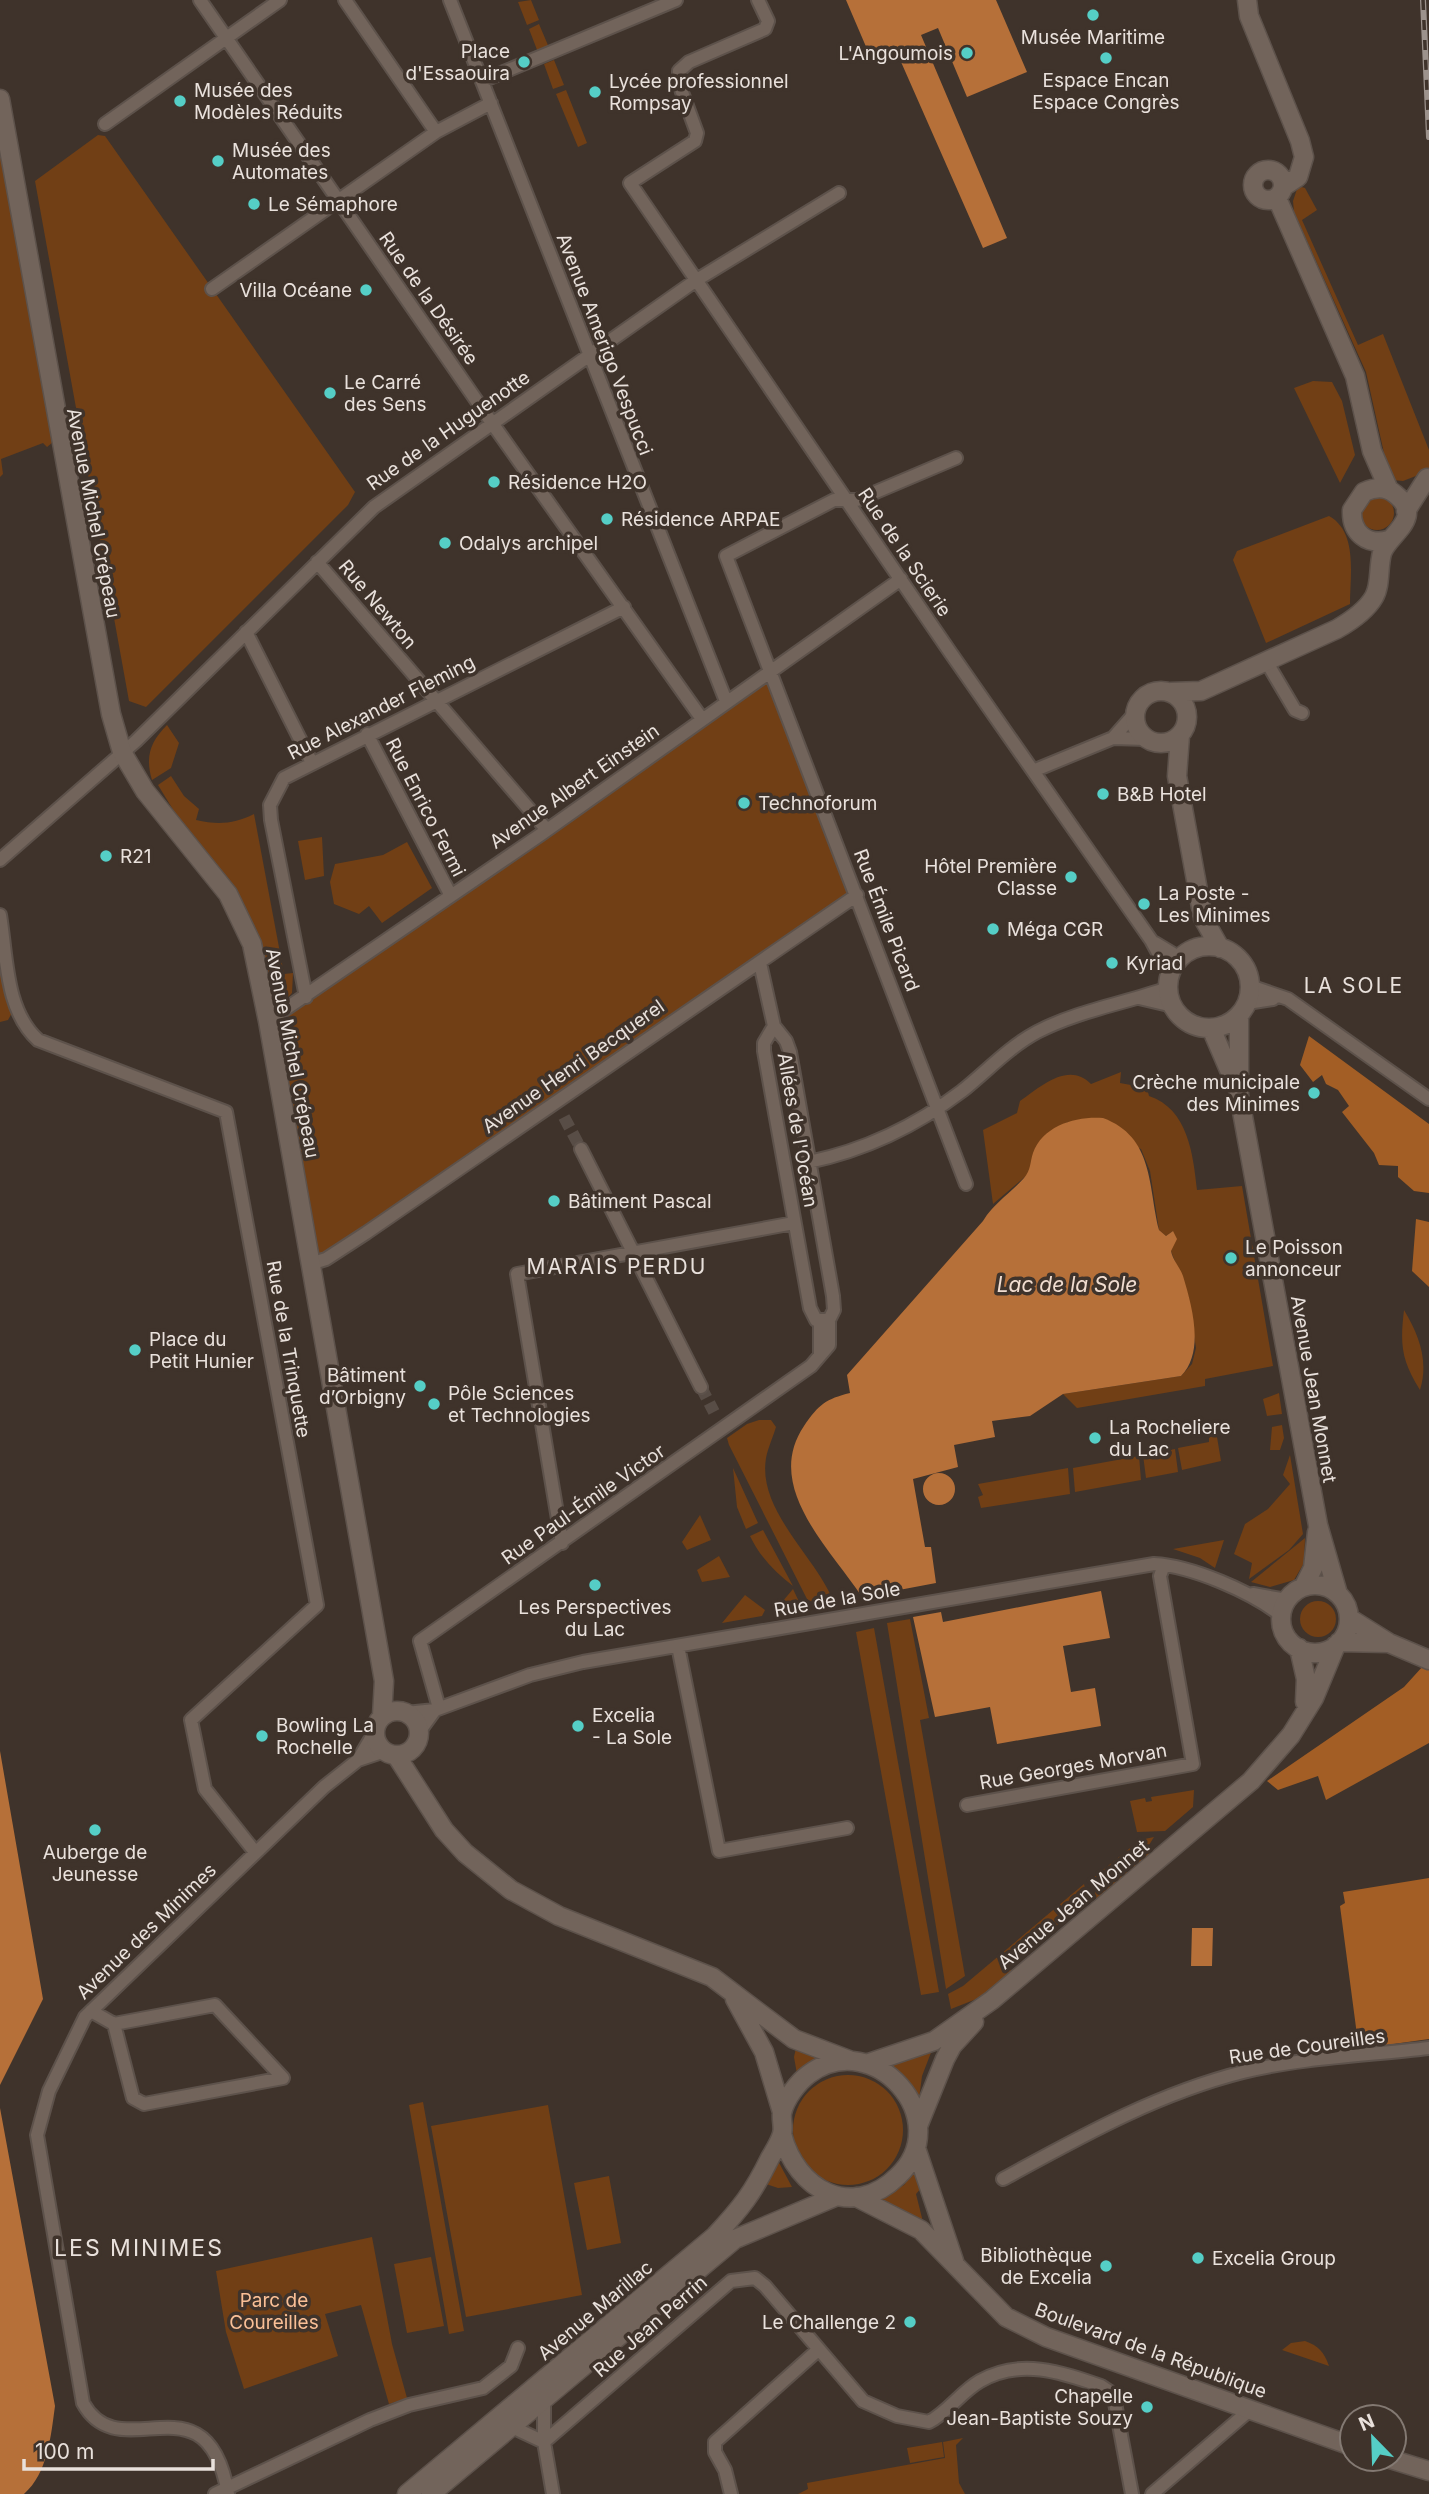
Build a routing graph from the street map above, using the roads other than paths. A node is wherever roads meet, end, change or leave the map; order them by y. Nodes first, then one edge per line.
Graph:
1 (200, 0) edge
2 (280, 0) edge
3 (345, 0) edge
4 (450, 0) edge
5 (676, 0) edge
6 (758, 0) edge
7 (1248, 0) edge
8 (226, 38) junction
9 (482, 81) junction
10 (0, 99) edge
11 (491, 103) junction
12 (105, 124) dead end
13 (436, 132) junction
14 (839, 193) dead end
15 (340, 201) junction
16 (695, 281) junction
17 (212, 289) dead end
18 (589, 355) junction
19 (492, 423) junction
20 (1372, 452) junction
21 (956, 458) dead end
22 (1428, 477) edge
23 (1391, 491) junction
24 (1364, 492) junction
25 (847, 500) junction
26 (1406, 511) junction
27 (1364, 538) junction
28 (1390, 540) junction
29 (317, 562) junction
30 (901, 579) junction
31 (624, 607) junction
32 (1362, 611) junction
33 (246, 632) junction
34 (1266, 661) junction
35 (771, 670) junction
36 (1221, 683) junction
37 (1171, 692) junction
38 (434, 701) junction
39 (726, 701) junction
40 (1136, 712) junction
41 (1302, 713) dead end
42 (702, 719) junction
43 (1184, 728) junction
44 (367, 734) junction
45 (1113, 738) junction
46 (1153, 741) junction
47 (122, 752) junction
48 (313, 763) junction
49 (1033, 771) junction
50 (1177, 776) junction
51 (547, 830) junction
52 (0, 860) edge
53 (857, 895) junction
54 (451, 897) junction
55 (0, 915) edge
56 (1203, 918) junction
57 (1152, 940) junction
58 (1196, 948) junction
59 (1220, 948) junction
60 (1180, 958) junction
61 (760, 963) junction
62 (1169, 981) junction
63 (306, 997) junction
64 (1138, 998) junction
65 (1245, 1002) junction
66 (1173, 1006) junction
67 (268, 1021) junction
68 (774, 1026) junction
69 (1211, 1028) junction
70 (1239, 1095) junction
71 (1429, 1099) edge
72 (938, 1108) junction
73 (581, 1149) tunnel mouth
74 (809, 1162) junction
75 (966, 1184) dead end
76 (794, 1223) junction
77 (634, 1254) junction
78 (310, 1264) junction
79 (825, 1320) junction
80 (701, 1387) tunnel mouth
81 (1318, 1525) junction
82 (562, 1543) junction
83 (1164, 1565) junction
84 (1304, 1586) junction
85 (1338, 1594) junction
86 (1284, 1608) junction
87 (1349, 1618) junction
88 (1389, 1643) junction
89 (1338, 1644) junction
90 (678, 1646) junction
91 (1299, 1648) junction
92 (1429, 1660) edge
93 (384, 1681) junction
94 (437, 1709) junction
95 (404, 1712) junction
96 (1298, 1722) junction
97 (378, 1725) junction
98 (403, 1747) junction
99 (358, 1760) junction
100 (967, 1805) dead end
101 (848, 1828) dead end
102 (255, 1852) junction
103 (732, 1993) junction
104 (992, 2000) junction
105 (91, 2011) junction
106 (114, 2024) junction
107 (1429, 2048) edge
108 (849, 2060) junction
109 (869, 2063) junction
110 (782, 2112) junction
111 (918, 2126) junction
112 (782, 2134) junction
113 (916, 2148) junction
114 (1003, 2179) dead end
115 (846, 2196) junction
116 (955, 2264) junction
117 (519, 2348) dead end
118 (818, 2350) junction
119 (544, 2397) junction
120 (1251, 2409) junction
121 (510, 2426) junction
122 (1338, 2441) edge
123 (544, 2442) junction
124 (1408, 2465) edge
125 (1429, 2471) edge
126 (223, 2492) edge
127 (407, 2494) edge
128 (430, 2494) edge
129 (553, 2494) edge
130 (731, 2494) edge
131 (1132, 2494) edge
132 (1152, 2494) edge

1 - 8 street, Rue de la Désirée
2 - 8 street
3 - 13 street
4 - 9 street, Avenue Amerigo Vespucci
5 - 9 street
6 - 16 street, Rue de la Scierie
7 - 20 street
8 - 12 street
8 - 15 street, Rue de la Désirée
9 - 11 street, Avenue Amerigo Vespucci
10 - 47 street, Avenue Michel Crépeau
11 - 13 street
11 - 18 street, Avenue Amerigo Vespucci
13 - 15 street
14 - 16 street, Rue de la Huguenotte
15 - 17 street
15 - 19 street, Rue de la Désirée
16 - 18 street, Rue de la Huguenotte
16 - 25 street, Rue de la Scierie
18 - 19 street, Rue de la Huguenotte
18 - 39 street, Avenue Amerigo Vespucci
19 - 29 street, Rue de la Huguenotte
19 - 31 street, Rue de la Désirée
20 - 23 street
20 - 24 street
21 - 25 street
22 - 23 street
22 - 26 street
23 - 24 street
23 - 26 street
24 - 27 street
25 - 30 street, Rue de la Scierie
25 - 35 street, Rue Émile Picard
26 - 28 street
27 - 28 street
27 - 32 street
28 - 32 street
29 - 33 street, Rue de la Huguenotte
29 - 38 street, Rue Newton
30 - 35 street, Avenue Albert Einstein
30 - 49 street, Rue de la Scierie
31 - 38 street, Rue Alexander Fleming
31 - 42 street, Rue de la Désirée
32 - 34 street
33 - 47 street, Rue de la Huguenotte
33 - 48 street
34 - 36 street
34 - 41 street
35 - 39 street, Avenue Albert Einstein
35 - 53 street, Rue Émile Picard
36 - 37 street
36 - 43 street
37 - 40 street
37 - 43 street
38 - 44 street, Rue Alexander Fleming
38 - 51 street, Rue Newton
39 - 42 street, Avenue Albert Einstein
40 - 45 street
40 - 46 street
42 - 51 street, Avenue Albert Einstein
43 - 46 street
43 - 50 street, Avenue Jean Monnet
44 - 48 street, Rue Alexander Fleming
44 - 54 street, Rue Enrico Fermi
45 - 46 street
45 - 49 street
46 - 50 street, Avenue Jean Monnet
47 - 52 street
47 - 67 street, Avenue Michel Crépeau
48 - 63 street, Rue Alexander Fleming
49 - 57 street, Rue de la Scierie
50 - 56 street, Avenue Jean Monnet
51 - 54 street, Avenue Albert Einstein
53 - 61 street, Avenue Henri Becquerel
53 - 72 street, Rue Émile Picard
54 - 63 street, Avenue Albert Einstein
55 - 102 street, Rue de la Trinquette
56 - 58 street, Avenue Jean Monnet
56 - 59 street, Avenue Jean Monnet
57 - 60 street, Rue de la Scierie
57 - 62 street, Rue de la Scierie
58 - 59 street
58 - 60 street
59 - 65 street, Avenue Jean Monnet
60 - 62 street
61 - 68 street
61 - 78 street, Avenue Henri Becquerel
62 - 64 street
62 - 66 street
63 - 67 street, Avenue Albert Einstein
64 - 66 street
64 - 72 street
65 - 69 street
65 - 70 street, Avenue Jean Monnet
65 - 71 street
66 - 69 street
67 - 78 street, Avenue Michel Crépeau
68 - 74 street, Allées de l'Océan
68 - 76 street, Allées de l'Océan
69 - 70 street, Avenue Jean Monnet
70 - 81 street, Avenue Jean Monnet
72 - 74 street
72 - 75 street, Rue Émile Picard
73 - 77 street
74 - 79 street, Allées de l'Océan
76 - 77 street
76 - 79 street, Allées de l'Océan
77 - 80 street
77 - 82 street
78 - 93 street, Avenue Michel Crépeau
79 - 82 street, Rue Paul-Émile Victor
81 - 84 street, Avenue Jean Monnet
81 - 85 street, Avenue Jean Monnet
82 - 94 street, Rue Paul-Émile Victor
83 - 86 street, Rue de la Sole
83 - 90 street, Rue de la Sole
83 - 100 street, Rue Georges Morvan
84 - 85 street
84 - 86 street
85 - 87 street
86 - 91 street
87 - 88 street
87 - 89 street
88 - 89 street
88 - 92 street
89 - 91 street
89 - 96 street, Avenue Jean Monnet
90 - 94 street, Rue de la Sole
90 - 101 street
91 - 96 street, Avenue Jean Monnet
93 - 95 street, Avenue Michel Crépeau
93 - 97 street, Avenue Michel Crépeau
94 - 95 street, Rue de la Sole
94 - 98 street
95 - 97 street
95 - 98 street, Avenue Michel Crépeau
96 - 104 street, Avenue Jean Monnet
97 - 98 street, Avenue Michel Crépeau
97 - 99 street, Avenue des Minimes
98 - 99 street, Avenue des Minimes
98 - 103 street, Avenue Michel Crépeau
99 - 102 street, Avenue des Minimes
102 - 105 street, Avenue des Minimes
103 - 108 street, Avenue Michel Crépeau
103 - 110 street, Avenue Michel Crépeau
104 - 109 street, Avenue Jean Monnet
104 - 111 street, Avenue Jean Monnet
105 - 106 street
105 - 126 street, Avenue des Minimes
106 - 106 street
107 - 114 street, Rue de Coureilles
108 - 109 street
108 - 110 street
109 - 111 street
110 - 112 street
111 - 113 street
112 - 115 street
112 - 127 street, Avenue Marillac
113 - 115 street
113 - 116 street
115 - 116 street, Boulevard de la République
115 - 119 street, Avenue Marillac
116 - 120 street, Boulevard de la République
117 - 126 street
118 - 123 street, Rue Jean Perrin
118 - 130 street
118 - 131 street, Rue Jean Perrin
119 - 121 street, Avenue Marillac
119 - 123 street
120 - 122 street, Boulevard de la République
120 - 132 street
121 - 123 street
121 - 128 street, Avenue Marillac
123 - 129 street
124 - 125 street

